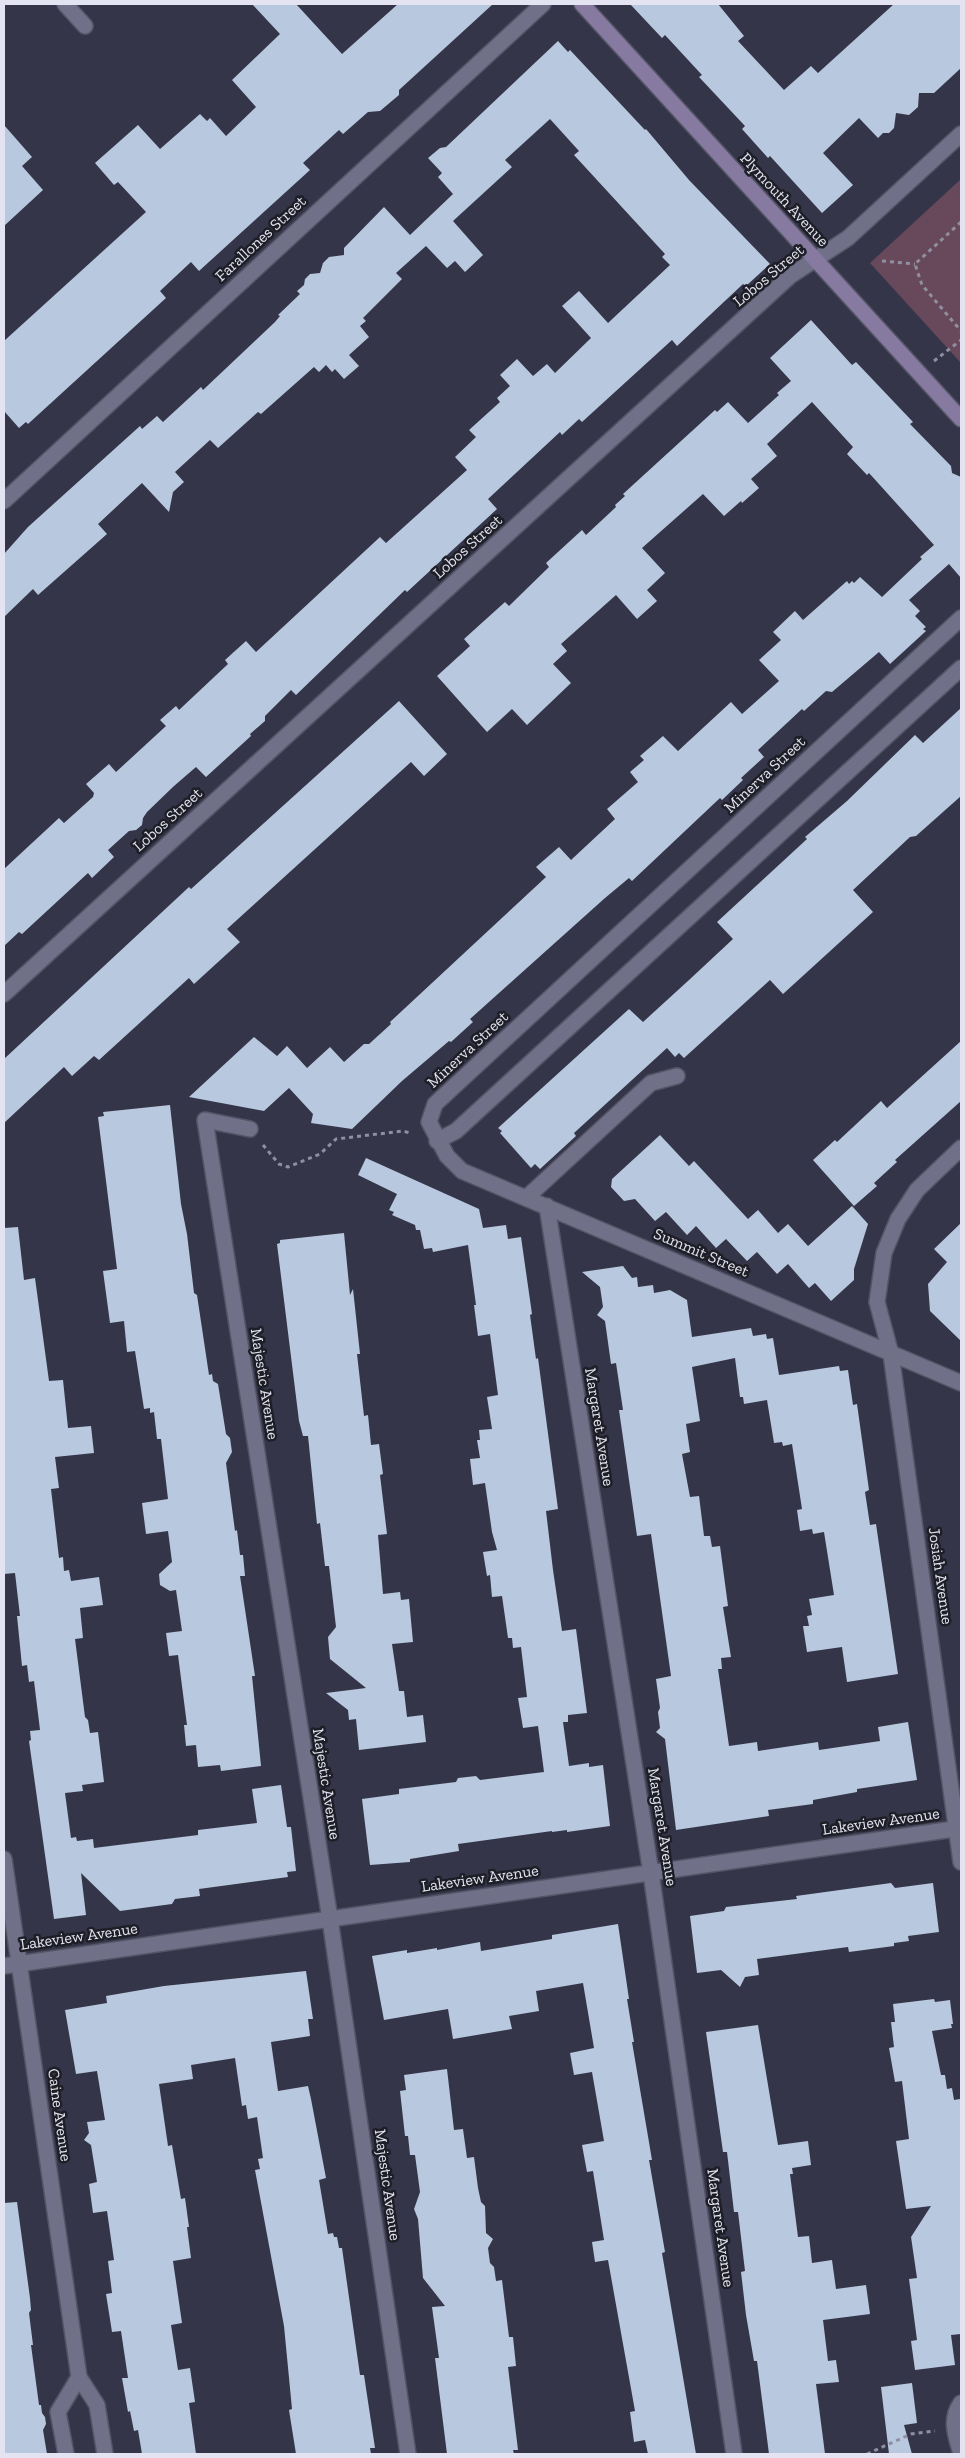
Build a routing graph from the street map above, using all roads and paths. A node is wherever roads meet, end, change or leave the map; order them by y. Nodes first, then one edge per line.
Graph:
1 (65, 4) edge
2 (543, 4) edge
3 (582, 4) edge
4 (85, 26) dead end
5 (961, 134) edge
6 (961, 222) edge
7 (815, 259) junction
8 (882, 261) dead end
9 (915, 264) junction
10 (961, 331) edge
11 (961, 340) edge
12 (919, 373) junction
13 (961, 419) edge
14 (4, 501) edge
15 (961, 618) edge
16 (961, 668) edge
17 (4, 994) edge
18 (677, 1076) dead end
19 (250, 1129) joint
20 (437, 1141) junction
21 (961, 1148) edge
22 (526, 1198) junction
23 (547, 1206) junction
24 (891, 1354) junction
25 (961, 1383) edge
26 (959, 1828) edge
27 (4, 1859) edge
28 (961, 1862) edge
29 (651, 1873) junction
30 (330, 1919) junction
31 (20, 1963) junction
32 (4, 1966) edge
33 (79, 2377) junction
34 (961, 2403) edge
35 (954, 2428) junction
36 (66, 2454) edge
37 (105, 2454) edge
38 (408, 2454) edge
39 (734, 2454) edge
40 (867, 2454) edge
41 (961, 2454) edge

1 - 4 street
2 - 14 street, Farallones Street
3 - 7 street, Plymouth Avenue
5 - 7 street, Lobos Street
6 - 9 path
7 - 12 street, Plymouth Avenue
7 - 17 street, Lobos Street
8 - 9 path
9 - 10 path
11 - 12 path
12 - 13 street, Plymouth Avenue
15 - 20 street, Minerva Street
16 - 20 street
18 - 22 street
19 - 20 path
19 - 30 street, Majestic Avenue
20 - 22 street, Summit Street
21 - 24 street, Josiah Avenue
22 - 23 street, Summit Street
23 - 24 street, Summit Street
23 - 29 street, Margaret Avenue
24 - 25 street, Summit Street
24 - 26 street, Josiah Avenue
26 - 28 street, Josiah Avenue
26 - 29 street, Lakeview Avenue
27 - 31 street, Caine Avenue
29 - 30 street, Lakeview Avenue
29 - 39 street, Margaret Avenue
30 - 31 street, Lakeview Avenue
30 - 38 street, Majestic Avenue
31 - 32 street, Lakeview Avenue
31 - 33 street, Caine Avenue
33 - 36 street
33 - 37 street, Caine Avenue
34 - 35 street
35 - 40 path
35 - 41 street

